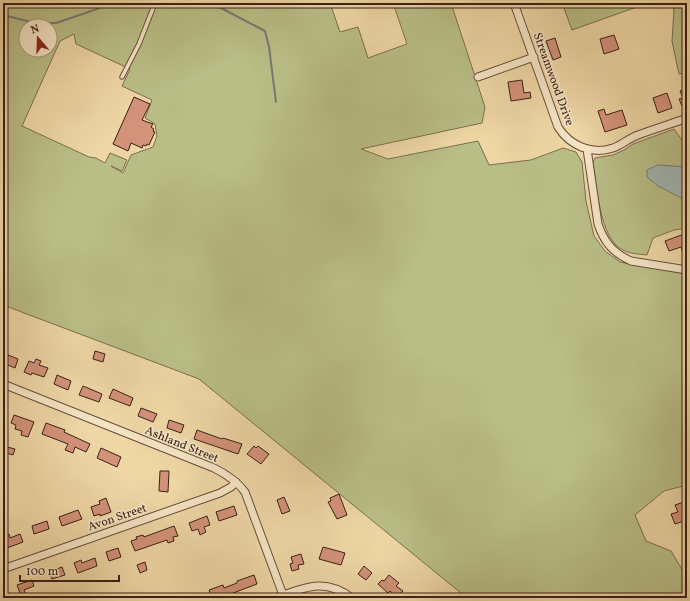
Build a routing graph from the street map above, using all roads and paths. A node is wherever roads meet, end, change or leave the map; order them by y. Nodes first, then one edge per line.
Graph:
1 (155, 3) edge
2 (514, 3) edge
3 (534, 57) junction
4 (122, 77) dead end
5 (478, 77) dead end
6 (687, 118) edge
7 (587, 149) junction
8 (687, 270) edge
9 (3, 384) edge
10 (236, 482) junction
11 (3, 569) edge
12 (283, 595) junction
13 (275, 598) edge
14 (352, 598) edge

1 - 4 lane
2 - 3 street, Streamwood Drive
3 - 5 street
3 - 7 street, Streamwood Drive
6 - 7 street
7 - 8 street
9 - 10 street, Ashland Street
10 - 11 street, Avon Street
10 - 12 street, Ashland Street
12 - 13 street
12 - 14 street

